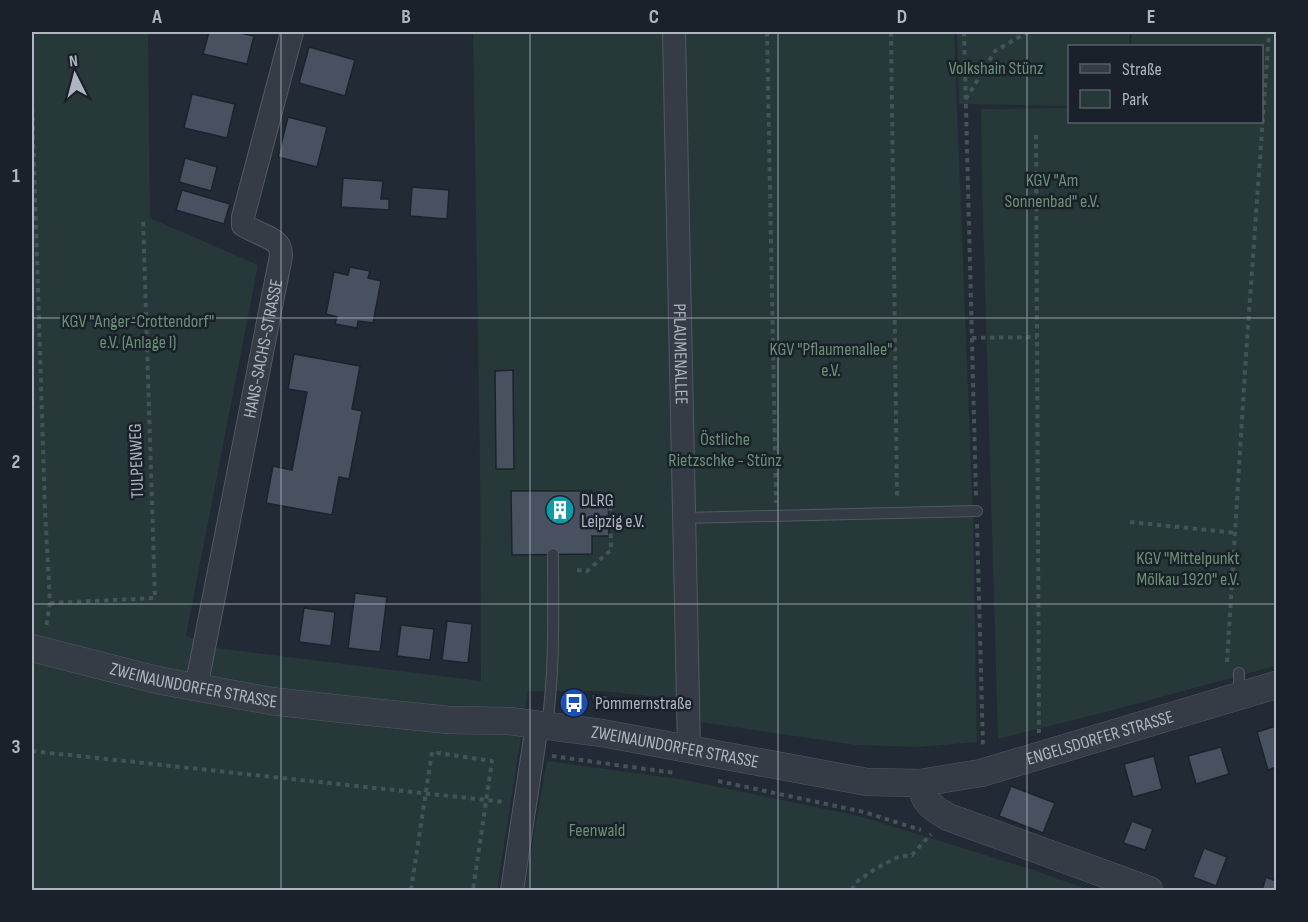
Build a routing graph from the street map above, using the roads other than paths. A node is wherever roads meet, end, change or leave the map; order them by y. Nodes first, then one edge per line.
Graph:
1 (292, 32) edge
2 (674, 32) edge
3 (976, 511) dead end
4 (684, 518) junction
5 (553, 554) dead end
6 (32, 648) edge
7 (1276, 685) edge
8 (196, 688) junction
9 (542, 726) junction
10 (684, 762) junction
11 (920, 783) junction
12 (512, 891) edge
13 (1149, 891) edge

1 - 8 street, HANS-SACHS-STRASSE
2 - 4 street, PFLAUMENALLEE
3 - 4 lane
4 - 10 street, PFLAUMENALLEE
5 - 9 lane
6 - 8 street, ZWEINAUNDORFER STRASSE
7 - 11 street, ENGELSDORFER STRASSE
8 - 9 street, ZWEINAUNDORFER STRASSE
9 - 10 street, ZWEINAUNDORFER STRASSE
9 - 12 street
10 - 11 street, ZWEINAUNDORFER STRASSE
11 - 13 street

